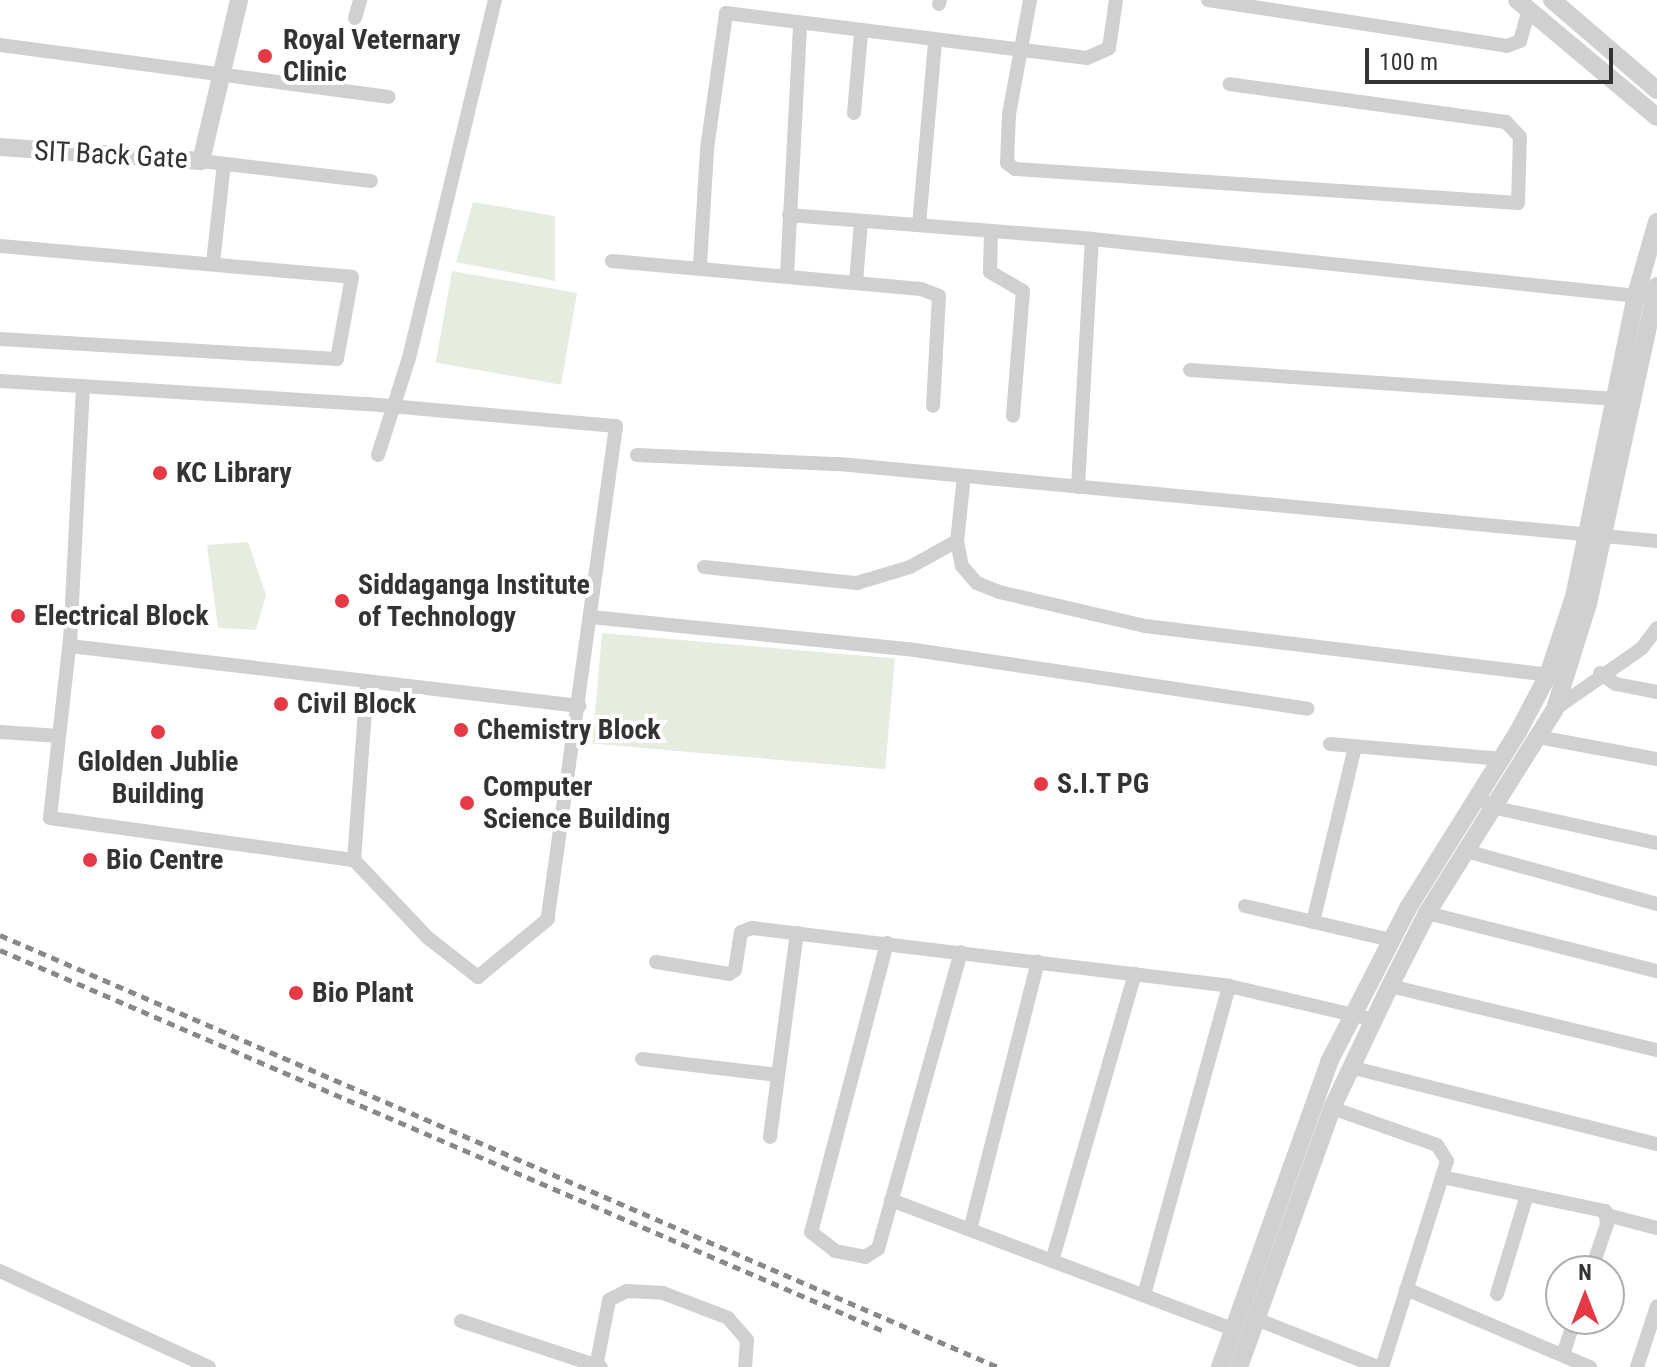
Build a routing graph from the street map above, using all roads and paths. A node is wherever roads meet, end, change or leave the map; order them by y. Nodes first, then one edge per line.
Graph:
1 (239, 0) edge
2 (360, 0) edge
3 (495, 0) edge
4 (1030, 0) edge
5 (1116, 0) edge
6 (1208, 0) edge
7 (1552, 0) edge
8 (1523, 5) edge
9 (355, 18) dead end
10 (800, 25) junction
11 (861, 33) junction
12 (935, 43) junction
13 (0, 45) edge
14 (1021, 51) junction
15 (220, 75) junction
16 (1230, 84) dead end
17 (1657, 90) edge
18 (389, 97) dead end
19 (854, 113) dead end
20 (1657, 117) edge
21 (0, 147) edge
22 (201, 161) junction
23 (224, 164) junction
24 (371, 181) dead end
25 (789, 215) junction
26 (861, 221) junction
27 (1657, 222) edge
28 (919, 225) junction
29 (991, 231) junction
30 (1092, 239) junction
31 (0, 246) edge
32 (612, 261) dead end
33 (213, 263) junction
34 (700, 265) junction
35 (787, 275) junction
36 (856, 282) junction
37 (1651, 294) edge
38 (0, 339) edge
39 (1190, 370) dead end
40 (0, 381) edge
41 (83, 386) junction
42 (1616, 399) junction
43 (394, 406) junction
44 (933, 406) dead end
45 (1013, 416) dead end
46 (378, 455) dead end
47 (637, 455) dead end
48 (964, 476) junction
49 (1078, 487) junction
50 (1596, 536) junction
51 (957, 541) junction
52 (1657, 541) edge
53 (704, 567) dead end
54 (591, 617) junction
55 (1657, 628) edge
56 (70, 639) junction
57 (1650, 649) edge
58 (1600, 673) junction
59 (1548, 675) junction
60 (367, 681) junction
61 (1657, 692) edge
62 (579, 706) junction
63 (1308, 709) dead end
64 (1555, 709) junction
65 (0, 732) edge
66 (59, 736) junction
67 (1538, 737) junction
68 (1330, 744) dead end
69 (1355, 747) junction
70 (1502, 759) junction
71 (1657, 759) edge
72 (1479, 798) junction
73 (1496, 808) junction
74 (1657, 843) edge
75 (1466, 851) junction
76 (354, 860) junction
77 (1657, 904) edge
78 (1245, 906) dead end
79 (1427, 913) junction
80 (1313, 922) junction
81 (797, 933) junction
82 (1391, 940) junction
83 (887, 943) junction
84 (961, 952) junction
85 (1038, 961) junction
86 (656, 962) dead end
87 (1657, 971) edge
88 (1135, 974) junction
89 (1229, 986) junction
90 (1390, 986) junction
91 (1354, 1012) junction
92 (1375, 1020) junction
93 (1657, 1050) edge
94 (642, 1059) dead end
95 (1354, 1068) junction
96 (778, 1075) junction
97 (1332, 1108) junction
98 (770, 1137) dead end
99 (1657, 1144) edge
100 (1442, 1177) junction
101 (1526, 1198) junction
102 (891, 1200) junction
103 (1607, 1215) junction
104 (1657, 1228) edge
105 (970, 1230) junction
106 (1596, 1255) edge
107 (1052, 1261) junction
108 (0, 1271) edge
109 (1406, 1289) junction
110 (1497, 1294) dead end
111 (1144, 1295) junction
112 (1657, 1306) edge
113 (1256, 1319) junction
114 (461, 1321) dead end
115 (1232, 1329) junction
116 (1570, 1335) edge
117 (1563, 1355) junction
118 (209, 1367) edge
119 (598, 1367) edge
120 (745, 1367) edge
121 (1220, 1367) edge
122 (1239, 1367) edge
123 (1380, 1367) edge
124 (1590, 1367) edge
125 (1637, 1367) edge

1 - 15 street, SIT Back Gate
2 - 9 street
3 - 43 street
4 - 14 street
5 - 14 street
6 - 8 street
7 - 17 street
8 - 20 street
10 - 11 street
10 - 25 street
10 - 34 street
11 - 12 street
11 - 19 street
12 - 14 street
12 - 28 street
13 - 15 street
14 - 16 street
15 - 18 street
15 - 22 street, SIT Back Gate
21 - 22 street, SIT Back Gate
22 - 23 street
23 - 24 street
23 - 33 street
25 - 26 street
25 - 35 street
26 - 28 street
26 - 36 street
27 - 37 street
28 - 29 street
29 - 30 street
29 - 45 street
30 - 37 street
30 - 49 street
31 - 33 street
32 - 34 street
33 - 38 street
34 - 35 street
35 - 36 street
36 - 44 street
37 - 42 street
37 - 50 street
39 - 42 street
40 - 41 street
41 - 43 street
41 - 56 street
42 - 50 street
43 - 46 street
43 - 54 street
47 - 48 street
48 - 49 street
48 - 51 street
49 - 50 street
50 - 52 street
50 - 59 street
50 - 64 street
51 - 53 street
51 - 59 street
54 - 62 street
54 - 63 street
55 - 57 street
56 - 60 street
56 - 66 street
57 - 58 street
58 - 61 street
58 - 64 street
59 - 70 street
60 - 62 street
60 - 76 street
62 - 76 street
64 - 67 street
65 - 66 street
66 - 76 street
67 - 71 street
67 - 73 street
68 - 69 street
69 - 70 street
69 - 80 street
70 - 72 street
72 - 73 street
72 - 82 street
73 - 74 street
73 - 75 street
75 - 77 street
75 - 79 street
78 - 80 street
79 - 87 street
79 - 90 street
80 - 82 street
81 - 83 street
81 - 86 street
81 - 96 street
82 - 91 street
83 - 84 street
83 - 102 street
84 - 85 street
84 - 102 street
85 - 88 street
85 - 105 street
88 - 89 street
88 - 107 street
89 - 91 street
89 - 111 street
90 - 92 street
90 - 93 street
91 - 92 street
91 - 115 street
92 - 95 street
94 - 96 street
95 - 97 street
95 - 99 street
96 - 98 street
97 - 100 street
97 - 113 street
100 - 101 street
100 - 109 street
101 - 103 street
101 - 110 street
102 - 105 street
103 - 104 street
103 - 106 street
105 - 107 street
107 - 111 street
108 - 118 street
109 - 117 street
109 - 123 street
111 - 115 street
112 - 125 street
113 - 122 street
113 - 123 street
114 - 119 street
115 - 121 street
116 - 117 street
117 - 124 street
119 - 120 street

